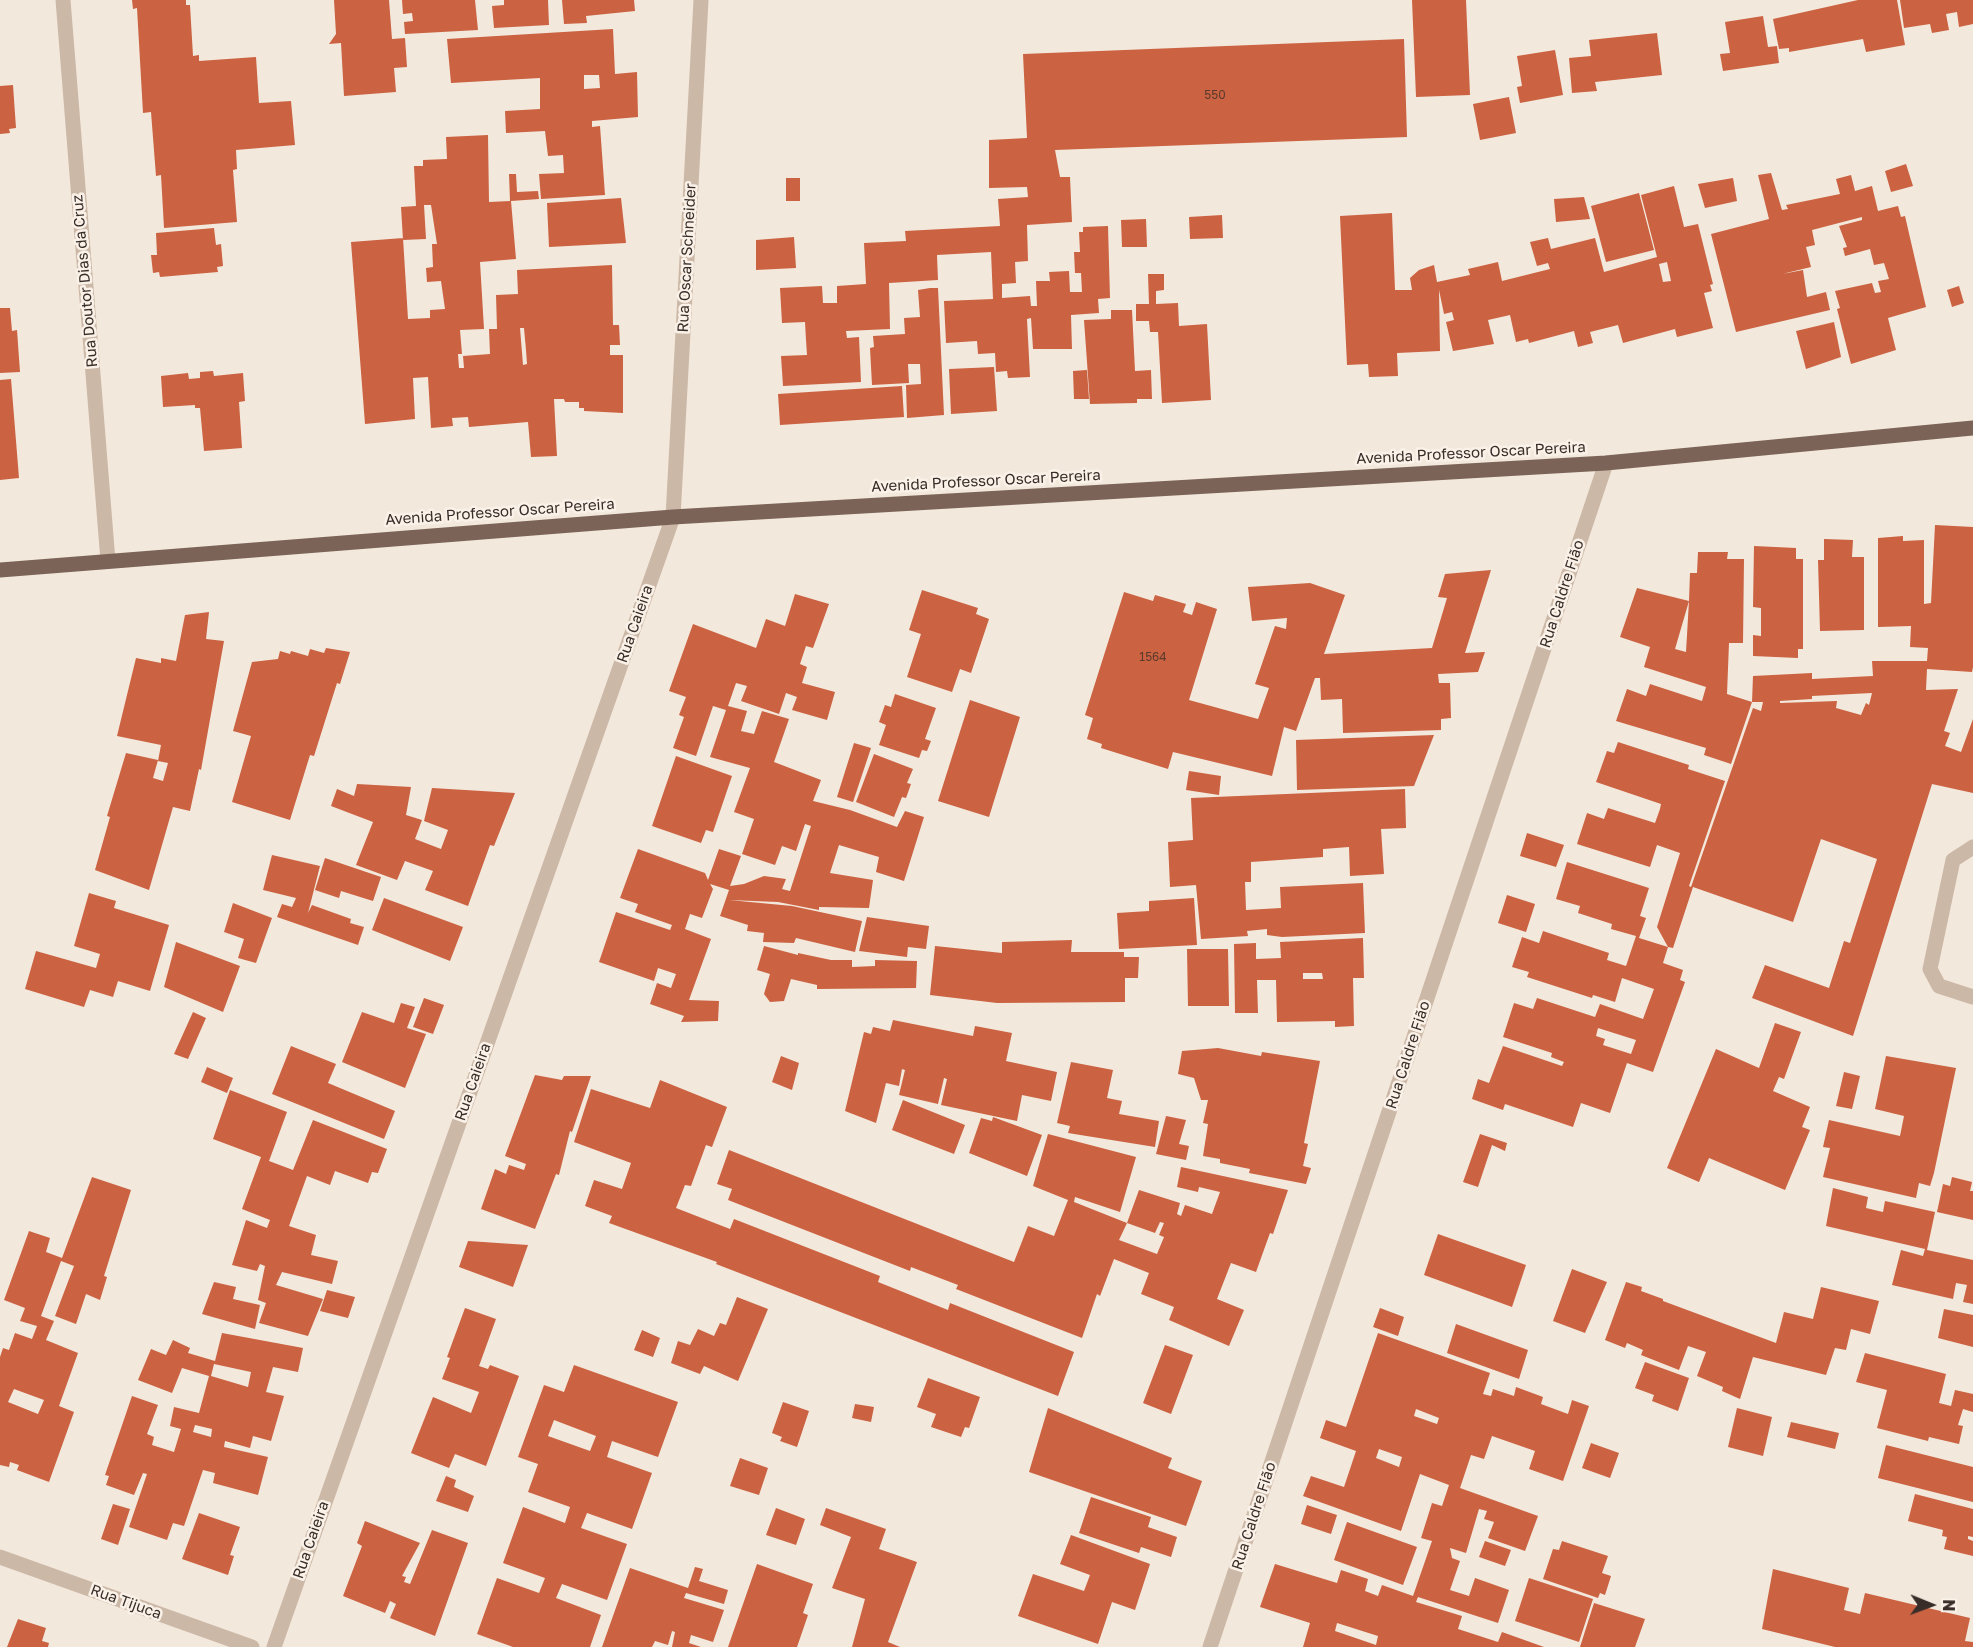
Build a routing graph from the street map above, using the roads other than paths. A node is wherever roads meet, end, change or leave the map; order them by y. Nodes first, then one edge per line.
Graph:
1 (63, 0) edge
2 (701, 0) edge
3 (1973, 428) edge
4 (1606, 463) junction
5 (673, 517) junction
6 (108, 561) junction
7 (0, 570) edge
8 (1973, 847) edge
9 (1973, 997) edge
10 (0, 1557) edge
11 (252, 1647) edge
12 (274, 1647) edge
13 (1210, 1647) edge

1 - 6 street, Rua Doutor Dias da Cruz
2 - 5 street, Rua Oscar Schneider
3 - 4 main road, Avenida Professor Oscar Pereira
4 - 5 main road, Avenida Professor Oscar Pereira
4 - 13 street, Rua Caldre Fião
5 - 6 main road, Avenida Professor Oscar Pereira
5 - 12 street, Rua Caieira
6 - 7 main road, Avenida Professor Oscar Pereira
8 - 9 street
10 - 11 street, Rua Tijuca

